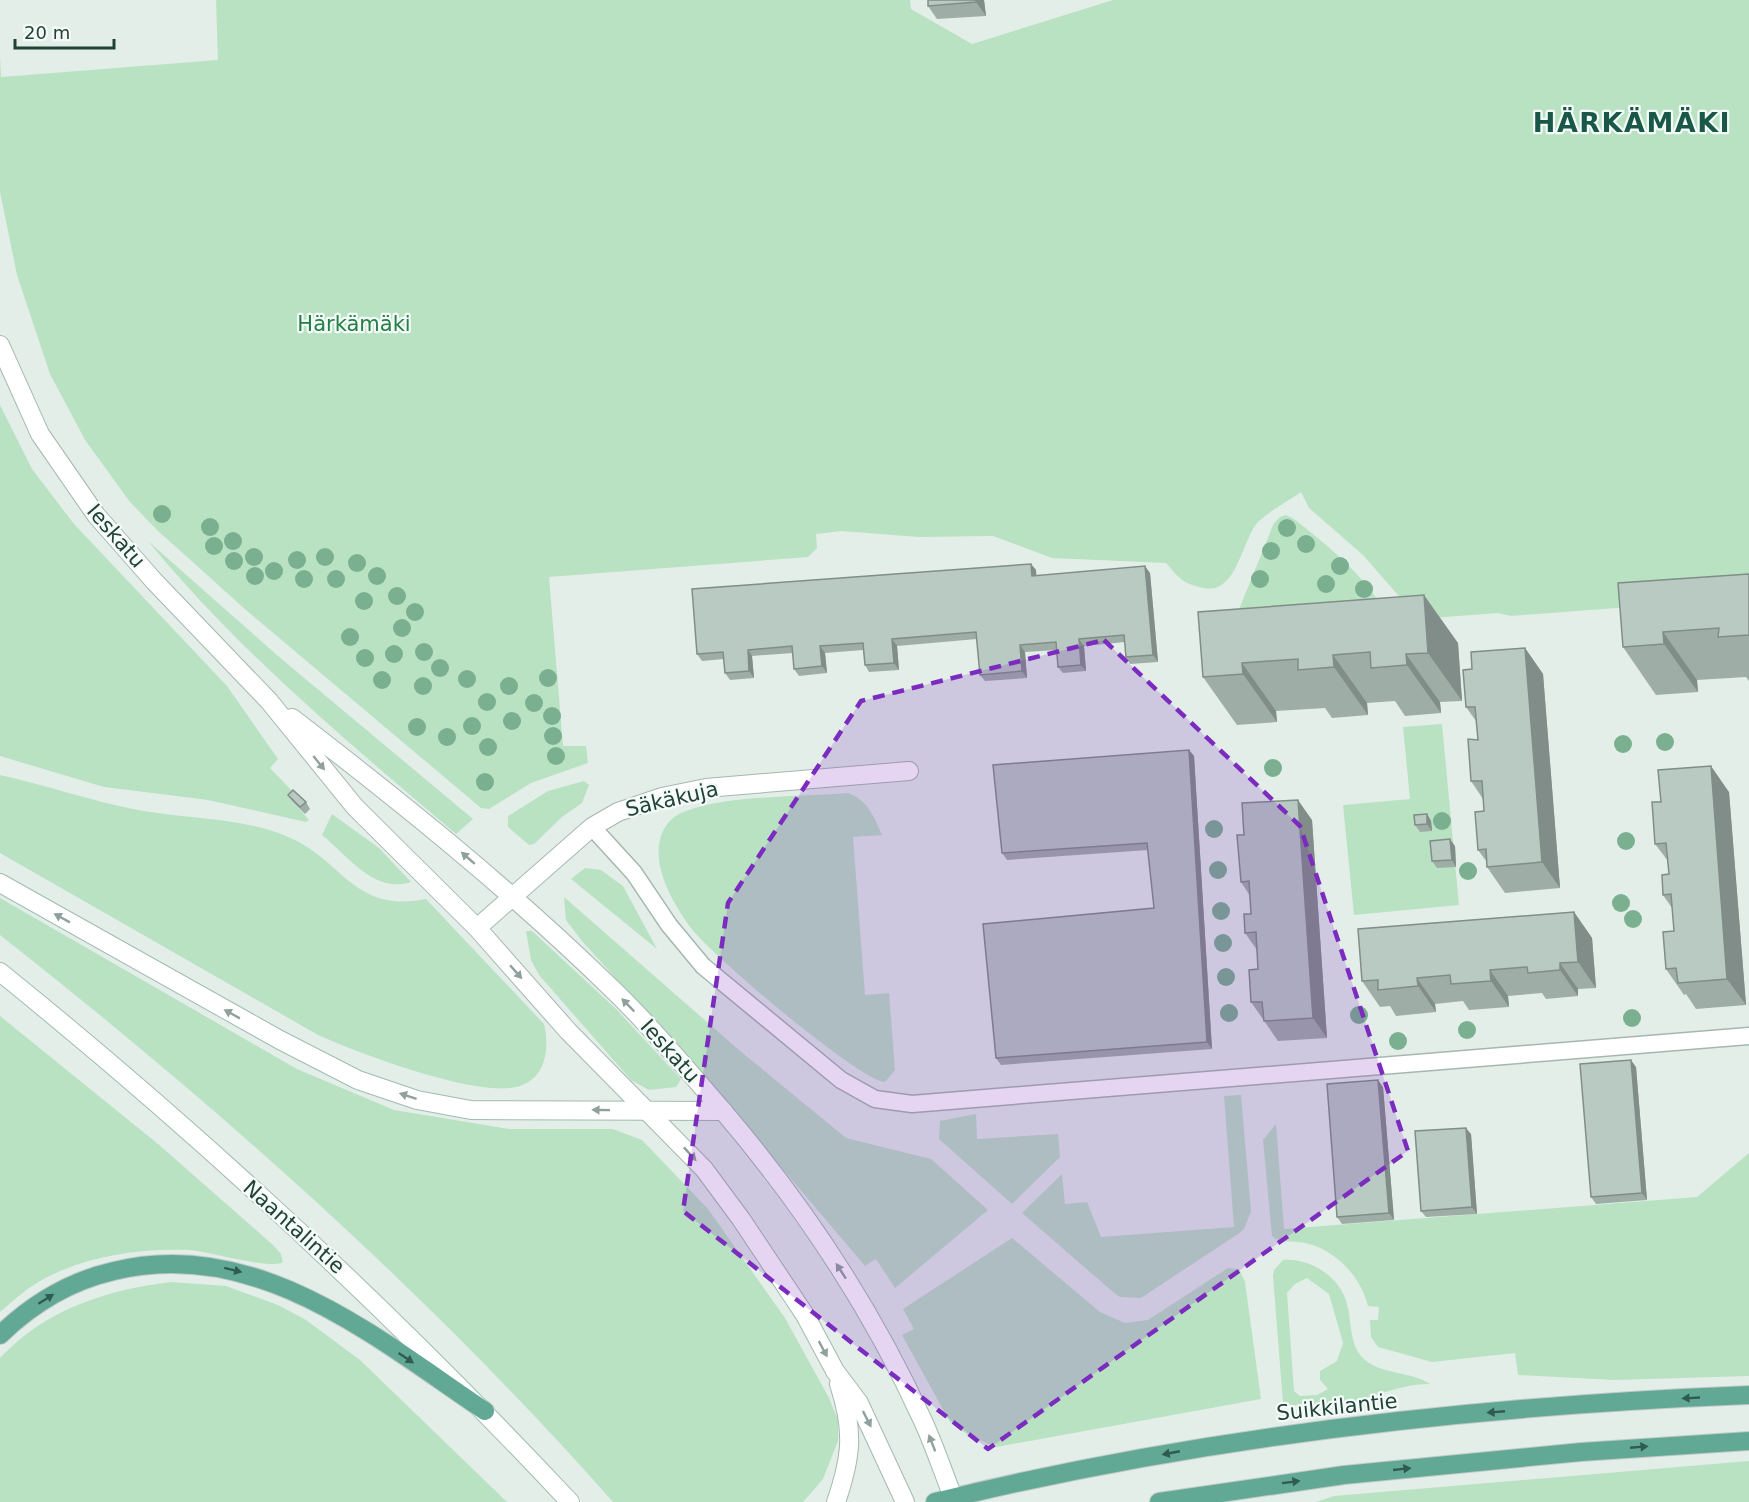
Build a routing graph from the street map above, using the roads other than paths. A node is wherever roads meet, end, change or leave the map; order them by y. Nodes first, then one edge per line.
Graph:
1 (0, 345) edge
2 (269, 701) junction
3 (909, 771) dead end
4 (592, 827) junction
5 (0, 883) edge
6 (513, 896) junction
7 (477, 928) junction
8 (0, 972) edge
9 (1749, 1036) edge
10 (650, 1111) junction
11 (723, 1111) junction
12 (0, 1335) edge
13 (835, 1371) junction
14 (1749, 1395) edge
15 (485, 1411) junction
16 (1749, 1441) edge
17 (954, 1500) edge
18 (570, 1502) edge
19 (836, 1502) edge
20 (905, 1502) edge
21 (935, 1502) edge
22 (1159, 1502) edge

1 - 2 street, Ieskatu
6 -> 2 street, Ieskatu
2 -> 7 street, Ieskatu
3 - 4 street, Säkäkuja
4 - 6 street, Säkäkuja
4 - 9 lane
10 -> 5 street
6 - 7 street, Säkäkuja
11 -> 6 street, Ieskatu
7 -> 10 street, Ieskatu
8 - 15 street, Naantalintie
10 - 11 street
10 -> 13 street, Ieskatu
17 -> 11 street, Ieskatu
12 -> 15 main road
13 - 19 street, Ieskatu
13 -> 20 street, Ieskatu
14 -> 17 main road, Suikkilantie
15 - 18 street, Naantalintie
22 -> 16 main road
17 - 21 main road, Suikkilantie

